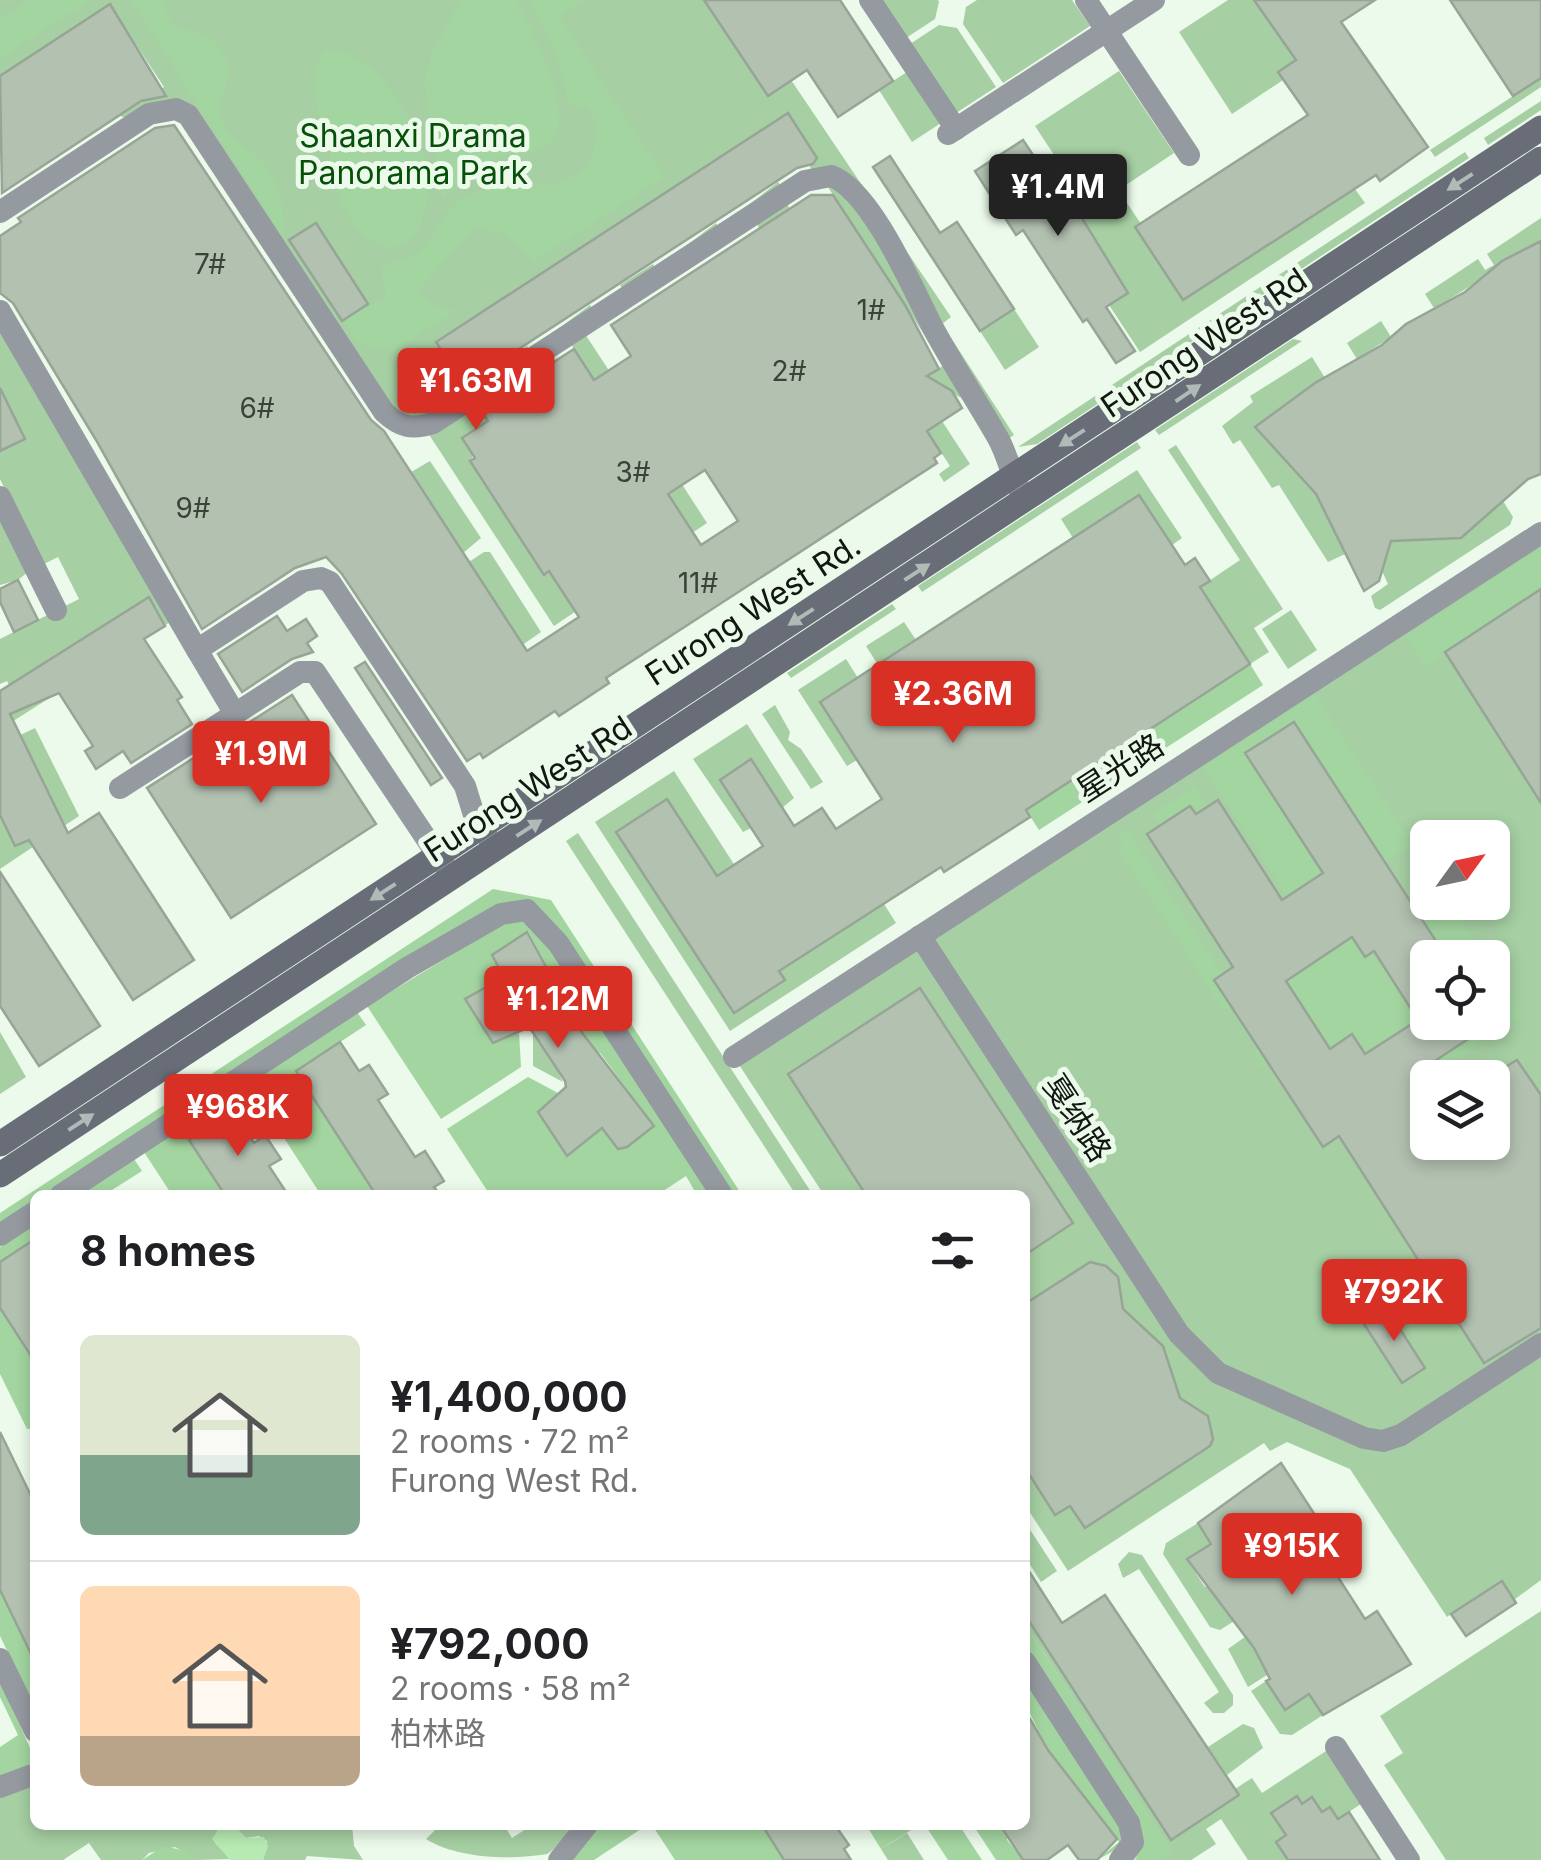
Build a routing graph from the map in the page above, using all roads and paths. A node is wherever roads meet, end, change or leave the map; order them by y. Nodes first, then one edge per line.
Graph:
1 (870, 0) edge
2 (1086, 0) edge
3 (1154, 0) edge
4 (1106, 31) junction
5 (1541, 128) edge
6 (1189, 155) dead end
7 (1541, 159) edge
8 (0, 212) edge
9 (0, 311) edge
10 (1018, 490) junction
11 (0, 497) edge
12 (1541, 533) edge
13 (56, 610) dead end
14 (198, 650) junction
15 (235, 714) junction
16 (120, 788) dead end
17 (489, 838) junction
18 (445, 867) junction
19 (920, 936) junction
20 (734, 1057) dead end
21 (0, 1144) edge
22 (0, 1175) edge
23 (69, 1190) edge
24 (719, 1190) edge
25 (30, 1215) edge
26 (0, 1235) edge
27 (1541, 1344) edge
28 (0, 1659) edge
29 (1030, 1670) edge
30 (30, 1722) edge
31 (1336, 1746) dead end
32 (30, 1776) edge
33 (0, 1788) edge
34 (583, 1830) edge
35 (559, 1860) edge
36 (1120, 1860) edge
37 (1409, 1860) edge

1 - 4 street
2 - 4 street
3 - 4 street
4 - 6 street
5 -> 10 main road
10 -> 7 main road, Furong West Rd
8 - 10 street
9 - 14 street
10 - 17 main road, Furong West Rd
11 - 13 street
12 - 19 street, 星光路
14 - 15 street
14 - 17 street
15 - 16 street
15 - 18 street
17 - 18 main road, Furong West Rd
18 -> 21 main road
22 -> 18 main road, Furong West Rd
19 - 20 street, 星光路
19 - 27 street, 戛纳路
23 - 24 street
25 - 26 street
28 - 30 street
29 - 36 street
31 - 37 street
32 - 33 street
34 - 35 street

